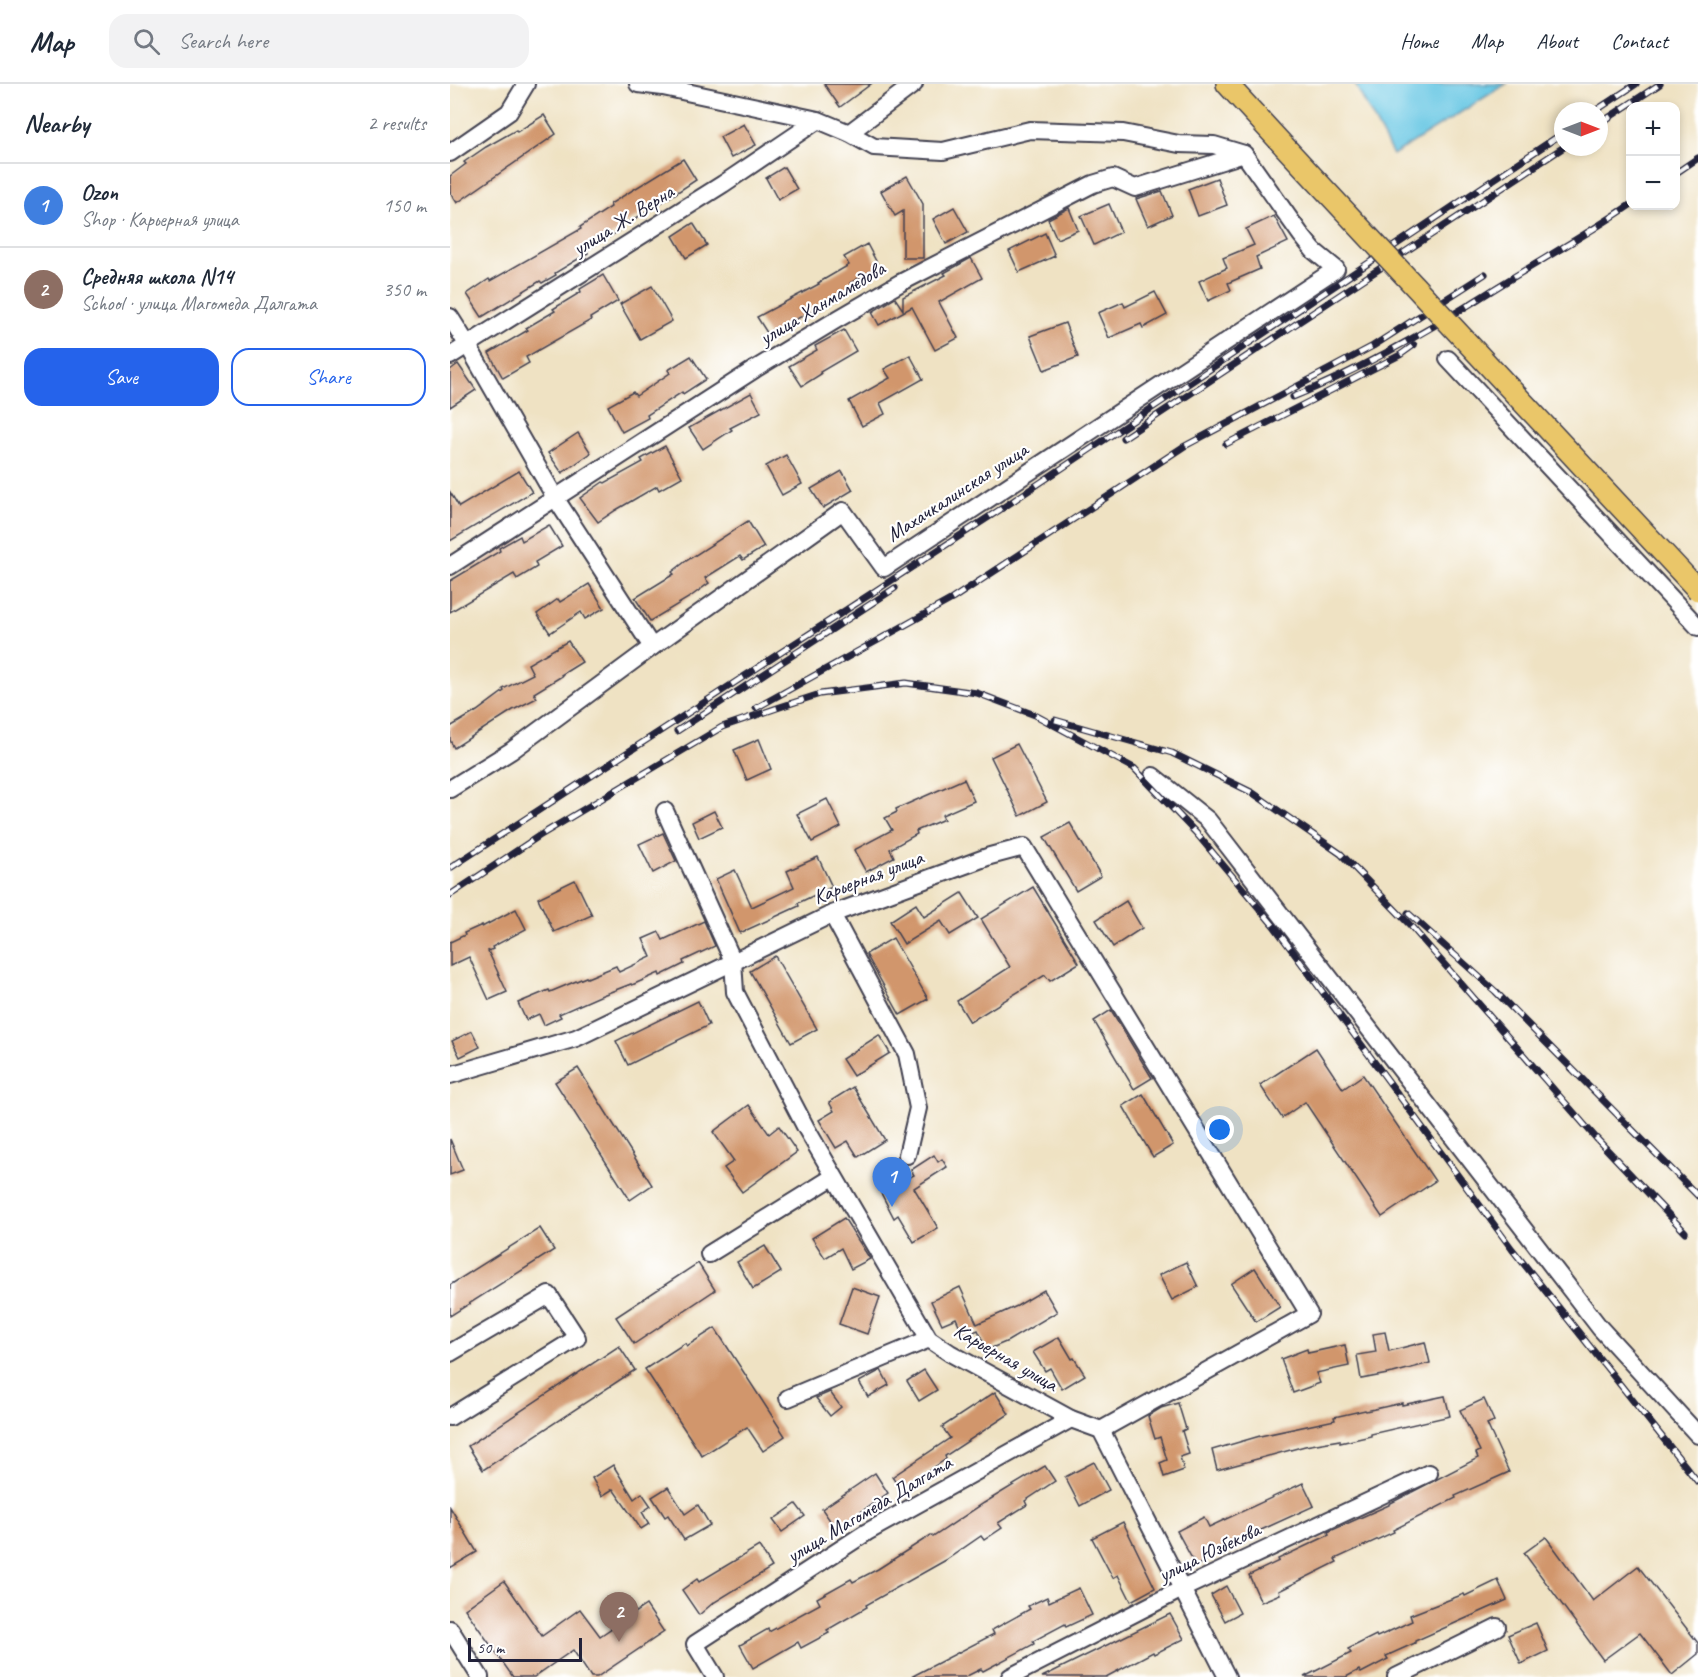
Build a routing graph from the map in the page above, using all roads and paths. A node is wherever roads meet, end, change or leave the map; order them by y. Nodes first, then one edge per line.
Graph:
1 (526, 84) edge
2 (638, 84) edge
3 (914, 84) edge
4 (1227, 84) edge
5 (664, 85) edge
6 (818, 120) junction
7 (849, 133) junction
8 (450, 153) edge
9 (1244, 154) junction
10 (450, 317) edge
11 (467, 344) junction
12 (450, 356) edge
13 (1448, 359) dead end
14 (556, 499) junction
15 (450, 566) edge
16 (1698, 590) edge
17 (1698, 627) edge
18 (652, 647) junction
19 (1153, 776) dead end
20 (450, 789) edge
21 (665, 811) dead end
22 (832, 914) junction
23 (734, 960) junction
24 (450, 1075) edge
25 (908, 1155) dead end
26 (833, 1177) junction
27 (709, 1254) dead end
28 (929, 1339) junction
29 (450, 1353) edge
30 (788, 1398) dead end
31 (450, 1417) edge
32 (1071, 1419) junction
33 (1101, 1430) junction
34 (1698, 1436) edge
35 (1429, 1473) dead end
36 (1182, 1589) junction
37 (1497, 1628) dead end
38 (450, 1629) edge
39 (480, 1677) edge
40 (715, 1677) edge
41 (1010, 1677) edge
42 (1227, 1677) edge
43 (1396, 1677) edge

1 - 8 street
2 - 5 street
3 - 7 street
4 - 16 main road, bridge
5 - 6 street
6 - 7 street
6 - 11 street, улица Ж. Верна
7 - 9 street
9 - 14 street, улица Ханмамедова
9 - 18 street, Махачкалинская улица
10 - 11 street
11 - 12 street, улица Ж. Верна
11 - 14 street
13 - 17 street
14 - 15 street, улица Ханмамедова
14 - 18 street
18 - 20 street, Махачкалинская улица
19 - 34 street
21 - 23 street, Карьерная улица
22 - 23 street, Карьерная улица
22 - 25 street
22 - 33 street, Карьерная улица
23 - 24 street, Карьерная улица
23 - 26 street, Карьерная улица
26 - 27 street
26 - 28 street, Карьерная улица
28 - 30 street
28 - 32 street, Карьерная улица
29 - 31 street
32 - 33 street, Карьерная улица
32 - 40 street, улица Магомеда Далгата
33 - 36 street
35 - 36 street, улица Юзбекова
36 - 41 street, улица Юзбекова
36 - 42 street
37 - 43 street
38 - 39 street

